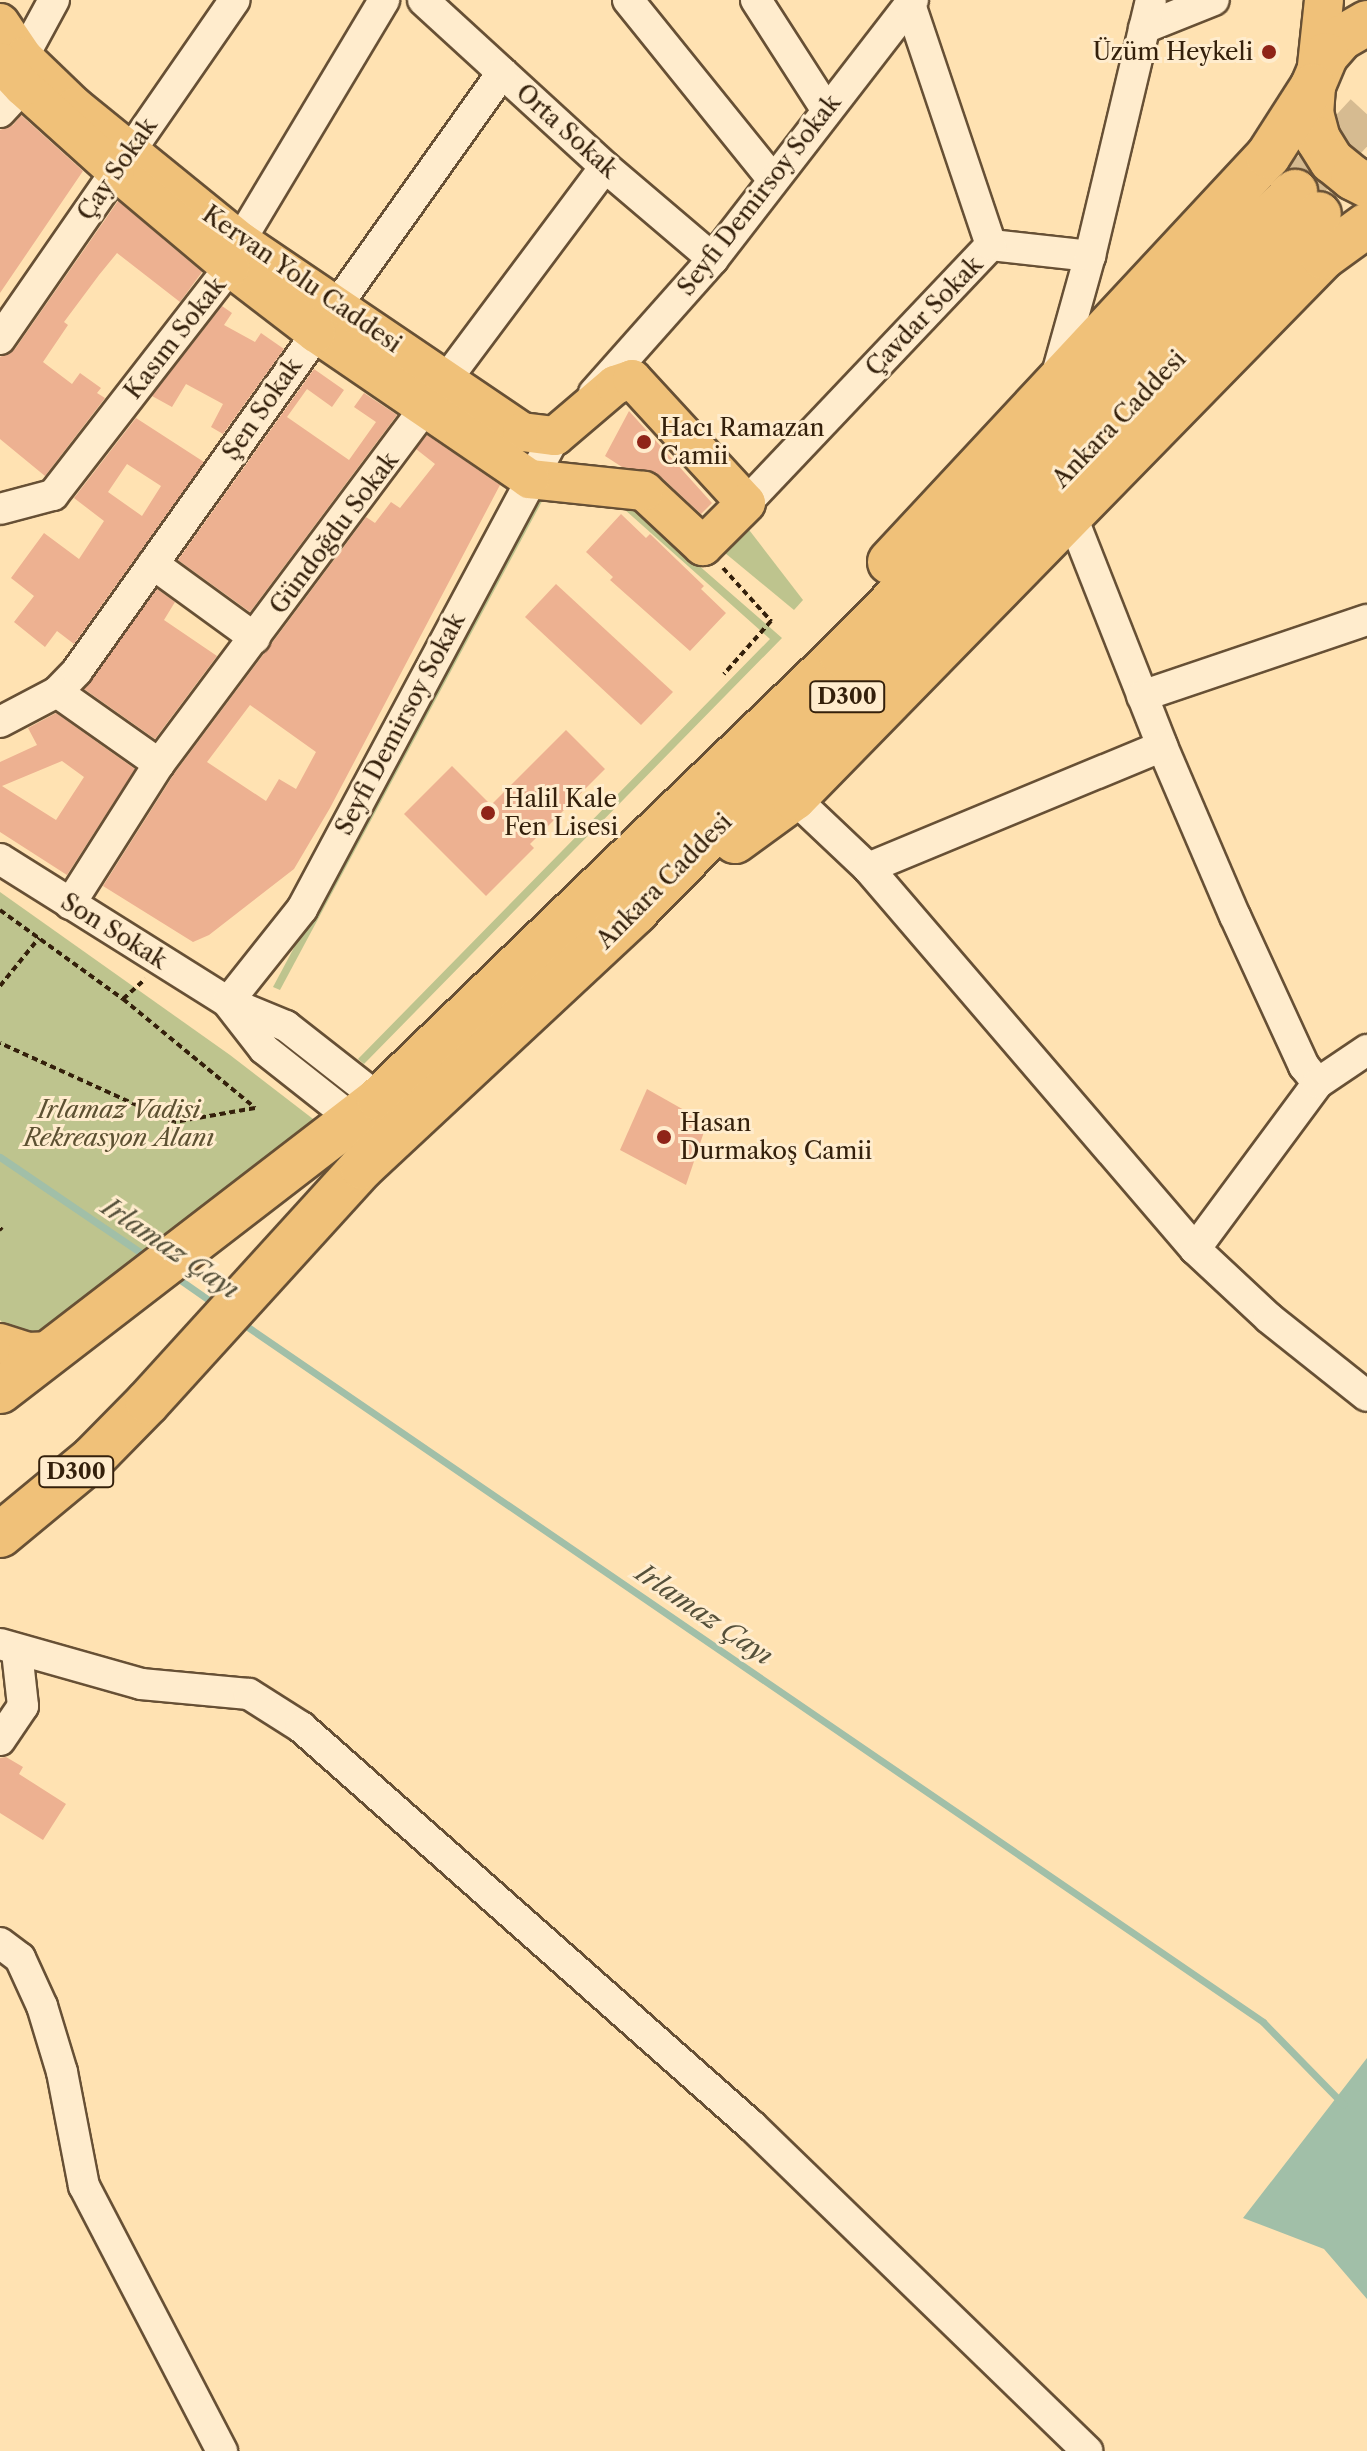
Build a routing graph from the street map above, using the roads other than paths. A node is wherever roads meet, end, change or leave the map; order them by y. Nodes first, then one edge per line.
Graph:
1 (54, 0) edge
2 (235, 0) edge
3 (384, 0) edge
4 (423, 0) edge
5 (628, 0) edge
6 (756, 0) edge
7 (1214, 0) edge
8 (1324, 0) edge
9 (912, 2) edge
10 (1148, 14) edge
11 (0, 23) edge
12 (1367, 23) edge
13 (502, 73) junction
14 (11, 79) edge
15 (1314, 80) junction
16 (826, 109) junction
17 (123, 160) junction
18 (605, 167) junction
19 (773, 180) junction
20 (1367, 185) edge
21 (1367, 225) edge
22 (991, 245) junction
23 (235, 254) junction
24 (1090, 256) junction
25 (713, 259) junction
26 (326, 318) junction
27 (0, 339) edge
28 (1052, 390) junction
29 (437, 396) junction
30 (562, 429) junction
31 (530, 479) junction
32 (746, 503) junction
33 (0, 509) edge
34 (1072, 517) junction
35 (153, 564) junction
36 (1367, 620) edge
37 (255, 638) junction
38 (57, 692) junction
39 (1142, 696) junction
40 (0, 722) edge
41 (1162, 746) junction
42 (159, 764) junction
43 (794, 798) junction
44 (0, 859) edge
45 (868, 868) junction
46 (70, 904) junction
47 (635, 912) junction
48 (537, 951) junction
49 (228, 1002) junction
50 (1367, 1050) edge
51 (1318, 1083) junction
52 (357, 1130) junction
53 (1195, 1249) junction
54 (67, 1342) junction
55 (0, 1343) edge
56 (0, 1391) edge
57 (1367, 1396) edge
58 (0, 1535) edge
59 (8, 1648) edge
60 (0, 1740) edge
61 (0, 1943) edge
62 (222, 2451) edge
63 (1087, 2451) edge

1 - 14 street
2 - 17 street, Çay Sokak
3 - 23 street, Kasım Sokak
4 - 13 street, Orta Sokak
5 - 19 street
6 - 16 street
7 - 10 street
8 - 15 main road
9 - 16 street, Seyfi Demirsoy Sokak
9 - 22 street, Çavdar Sokak
10 - 24 street
11 - 14 main road, Kervan Yolu Caddesi
12 - 15 highway
13 - 18 street, Orta Sokak
13 - 26 street, Şen Sokak
14 - 17 main road, Kervan Yolu Caddesi
15 - 20 highway
15 - 28 highway
16 - 19 street, Seyfi Demirsoy Sokak
17 - 23 main road, Kervan Yolu Caddesi
17 - 27 street, Çay Sokak
18 - 25 street, Orta Sokak
18 - 29 street, Gündoğdu Sokak
19 - 25 street, Seyfi Demirsoy Sokak
21 - 34 highway
22 - 24 street
22 - 32 street, Çavdar Sokak
23 - 26 main road, Kervan Yolu Caddesi
23 - 33 street, Kasım Sokak
24 - 28 street
25 - 30 street, Seyfi Demirsoy Sokak
26 - 29 main road, Kervan Yolu Caddesi
26 - 35 street, Şen Sokak
28 - 48 highway
29 - 30 main road, Kervan Yolu Caddesi
29 - 31 main road, Kervan Yolu Caddesi
29 - 37 street, Gündoğdu Sokak
30 - 31 street, Seyfi Demirsoy Sokak
30 - 32 main road
31 - 32 main road
31 - 49 street, Seyfi Demirsoy Sokak
34 - 39 street
34 - 43 highway
35 - 37 street
35 - 38 street, Şen Sokak
36 - 39 street
37 - 42 street, Gündoğdu Sokak
38 - 40 street, Şen Sokak
38 - 42 street
39 - 41 street
41 - 45 street
41 - 51 street
42 - 46 street, Gündoğdu Sokak
43 - 45 street
43 - 47 highway
44 - 46 street, Son Sokak
45 - 53 street
46 - 49 street, Son Sokak
47 - 48 highway, Ankara Caddesi / D300
47 - 52 highway, Ankara Caddesi / D300
48 - 52 highway, Ankara Caddesi / D300
49 - 52 street, Son Sokak
50 - 51 street
51 - 53 street
52 - 54 highway, Ankara Caddesi / D300
52 - 58 highway, Ankara Caddesi / D300
53 - 57 street
54 - 55 main road
54 - 56 highway, Ankara Caddesi / D300
59 - 60 street
59 - 63 street
61 - 62 street

